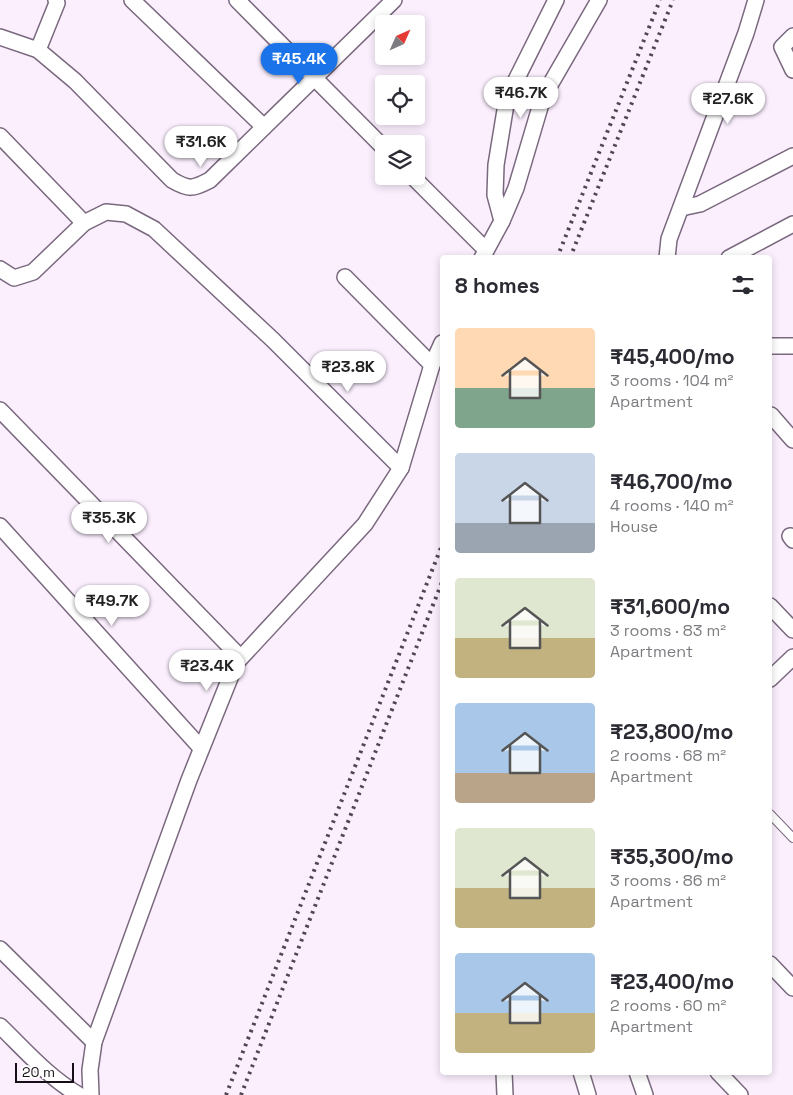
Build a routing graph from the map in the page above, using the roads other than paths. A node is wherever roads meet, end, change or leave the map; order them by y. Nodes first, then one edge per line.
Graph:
1 (56, 0) edge
2 (132, 0) edge
3 (237, 0) edge
4 (394, 0) edge
5 (556, 0) edge
6 (599, 0) edge
7 (756, 0) edge
8 (793, 36) edge
9 (0, 37) edge
10 (38, 50) junction
11 (793, 70) edge
12 (314, 78) junction
13 (264, 127) junction
14 (0, 136) edge
15 (375, 139) edge
16 (793, 156) edge
17 (420, 185) edge
18 (681, 208) junction
19 (502, 221) junction
20 (84, 223) junction
21 (793, 224) edge
22 (483, 253) edge
23 (667, 255) edge
24 (736, 255) edge
25 (0, 269) edge
26 (345, 277) dead end
27 (772, 346) edge
28 (793, 346) edge
29 (440, 347) edge
30 (432, 365) junction
31 (0, 410) edge
32 (772, 416) edge
33 (793, 440) edge
34 (401, 468) junction
35 (0, 526) edge
36 (772, 608) edge
37 (793, 630) edge
38 (240, 657) junction
39 (793, 657) edge
40 (772, 677) edge
41 (201, 748) junction
42 (772, 816) edge
43 (793, 838) edge
44 (0, 950) edge
45 (772, 966) edge
46 (793, 988) edge
47 (0, 1026) edge
48 (94, 1042) junction
49 (504, 1075) edge
50 (582, 1075) edge
51 (638, 1075) edge
52 (721, 1075) edge
53 (79, 1095) edge
54 (91, 1095) edge
55 (505, 1095) edge
56 (588, 1095) edge
57 (645, 1095) edge
58 (740, 1095) edge

1 - 10 street
2 - 13 street
3 - 12 street
4 - 12 street
5 - 19 street
6 - 19 street
7 - 18 street
8 - 11 street
9 - 10 street
10 - 13 street
12 - 13 street
12 - 15 street
14 - 20 street
16 - 18 street
17 - 22 street
18 - 23 street
19 - 22 street
20 - 25 street
20 - 34 street
21 - 24 street
26 - 30 street
27 - 28 street
29 - 30 street
30 - 34 street
31 - 38 street
32 - 33 street
34 - 38 street
35 - 41 street
36 - 37 street
38 - 41 street
39 - 40 street
41 - 48 street
42 - 43 lane
44 - 48 street
45 - 46 street
47 - 53 street
48 - 54 street
49 - 55 street
50 - 56 street
51 - 57 street
52 - 58 street

